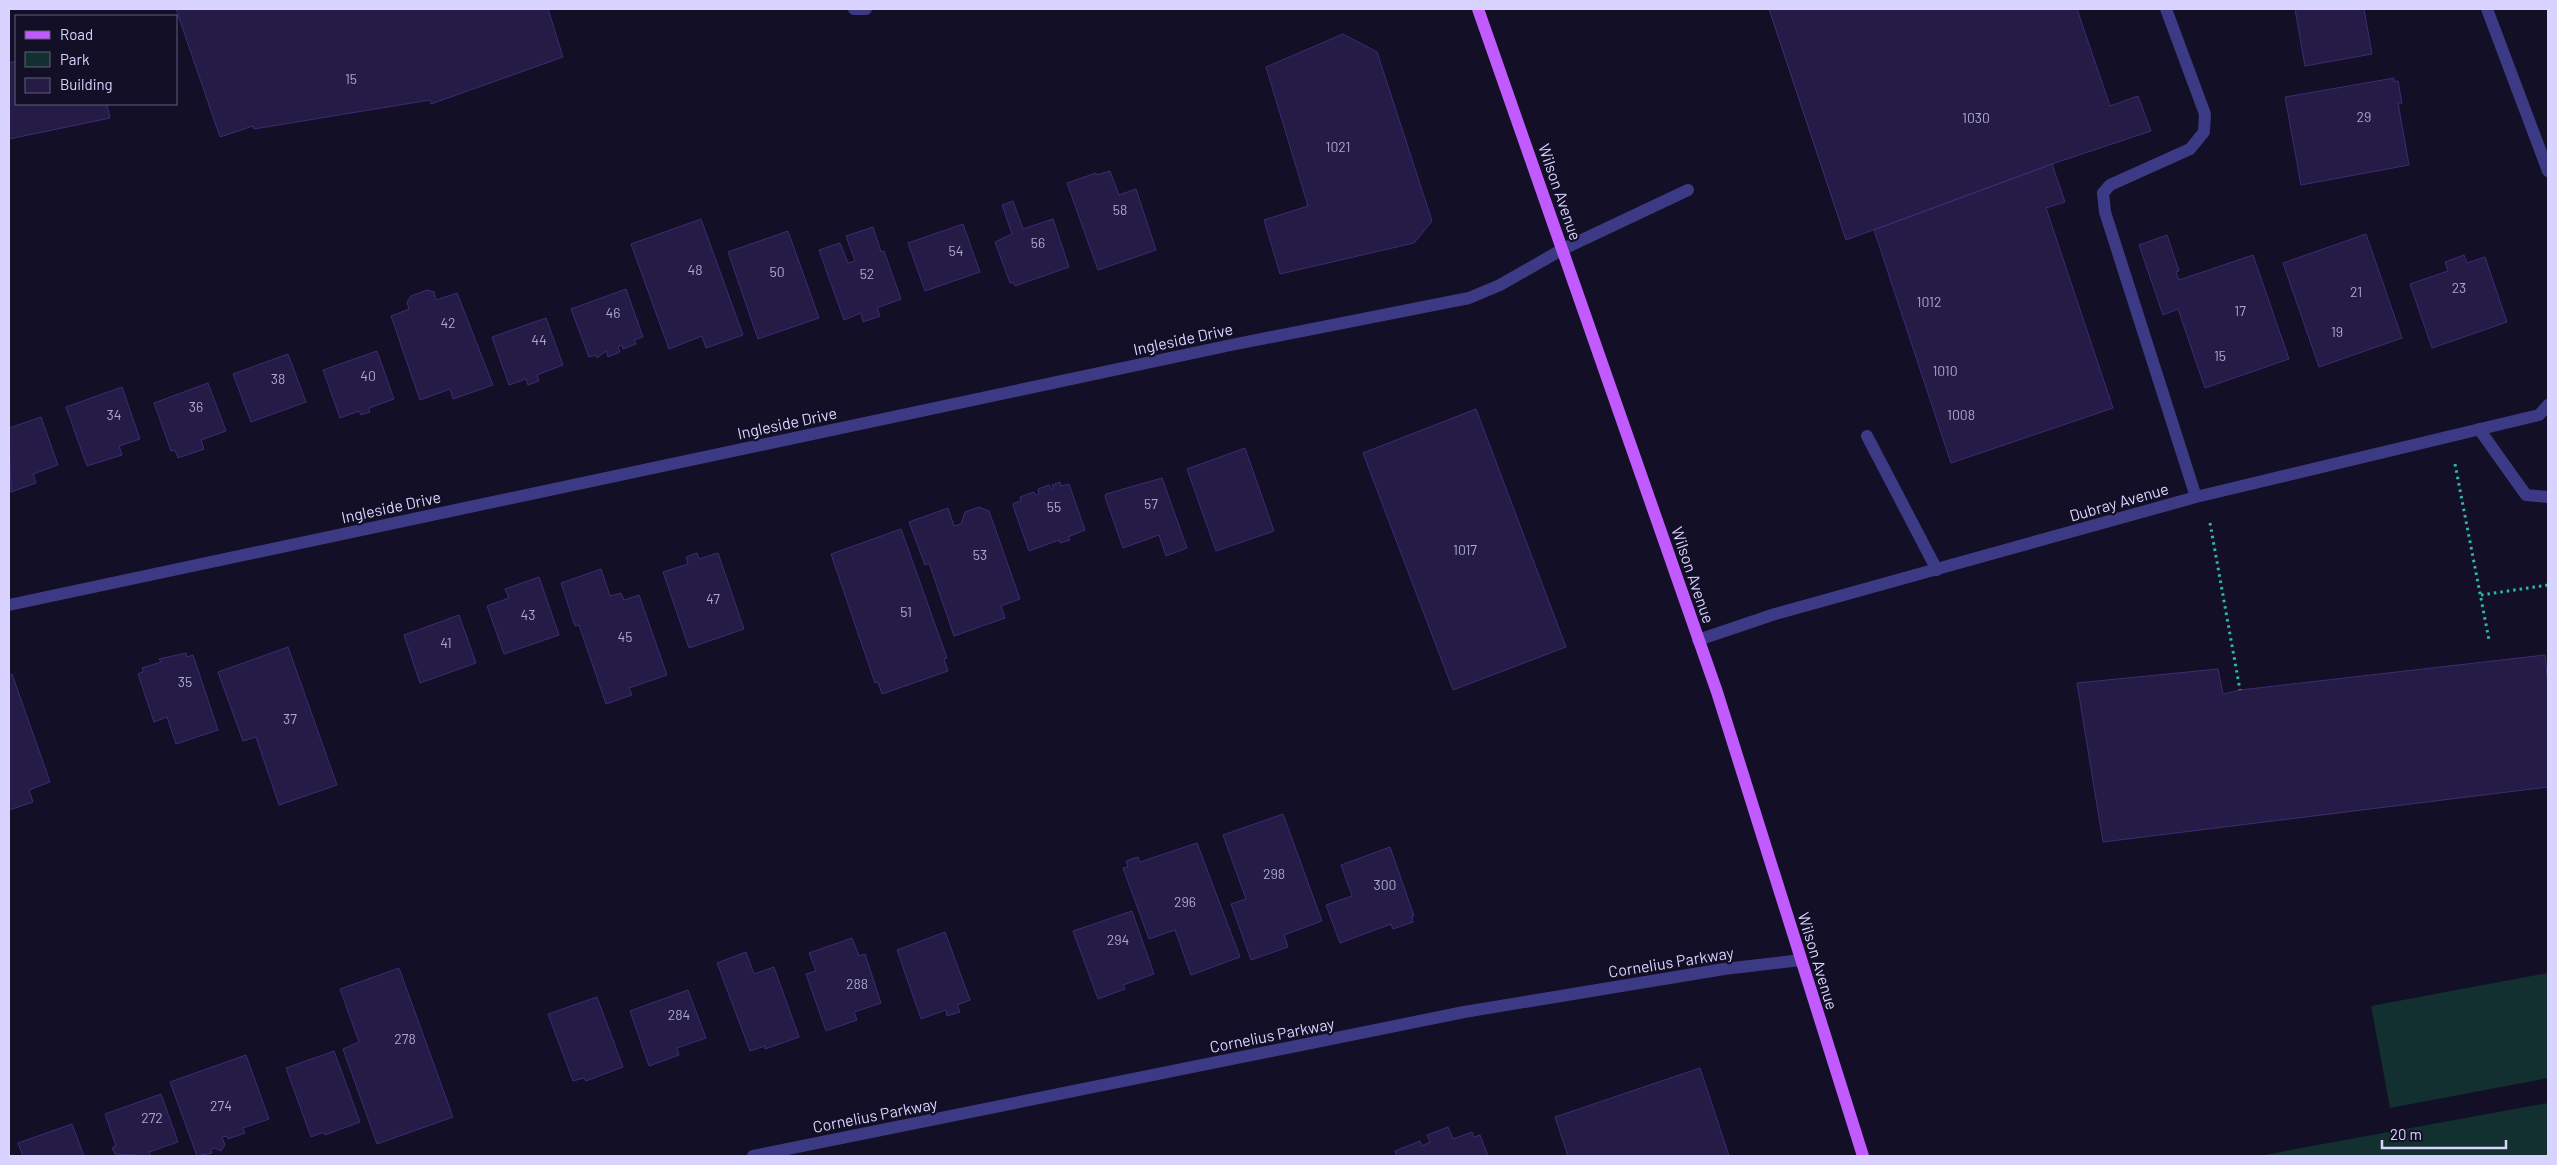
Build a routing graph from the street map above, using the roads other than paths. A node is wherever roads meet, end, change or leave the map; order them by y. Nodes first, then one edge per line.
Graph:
1 (854, 9) edge
2 (866, 9) edge
3 (1478, 9) edge
4 (2166, 9) edge
5 (2487, 9) edge
6 (2548, 171) edge
7 (1688, 190) dead end
8 (1563, 250) junction
9 (2548, 405) edge
10 (2479, 429) junction
11 (1867, 436) dead end
12 (2201, 496) junction
13 (2548, 497) edge
14 (1937, 570) junction
15 (9, 605) edge
16 (1698, 640) junction
17 (1800, 960) junction
18 (753, 1156) edge
19 (1863, 1156) edge

1 - 2 street
3 - 8 main road, Wilson Avenue
4 - 12 street
5 - 6 street
7 - 8 street, Ingleside Drive
8 - 15 street, Ingleside Drive
8 - 16 main road, Wilson Avenue
9 - 10 street, Dubray Avenue
10 - 12 street, Dubray Avenue
10 - 13 street
11 - 14 street
12 - 14 street, Dubray Avenue
14 - 16 street, Dubray Avenue
16 - 17 main road, Wilson Avenue
17 - 18 street, Cornelius Parkway
17 - 19 main road, Wilson Avenue

